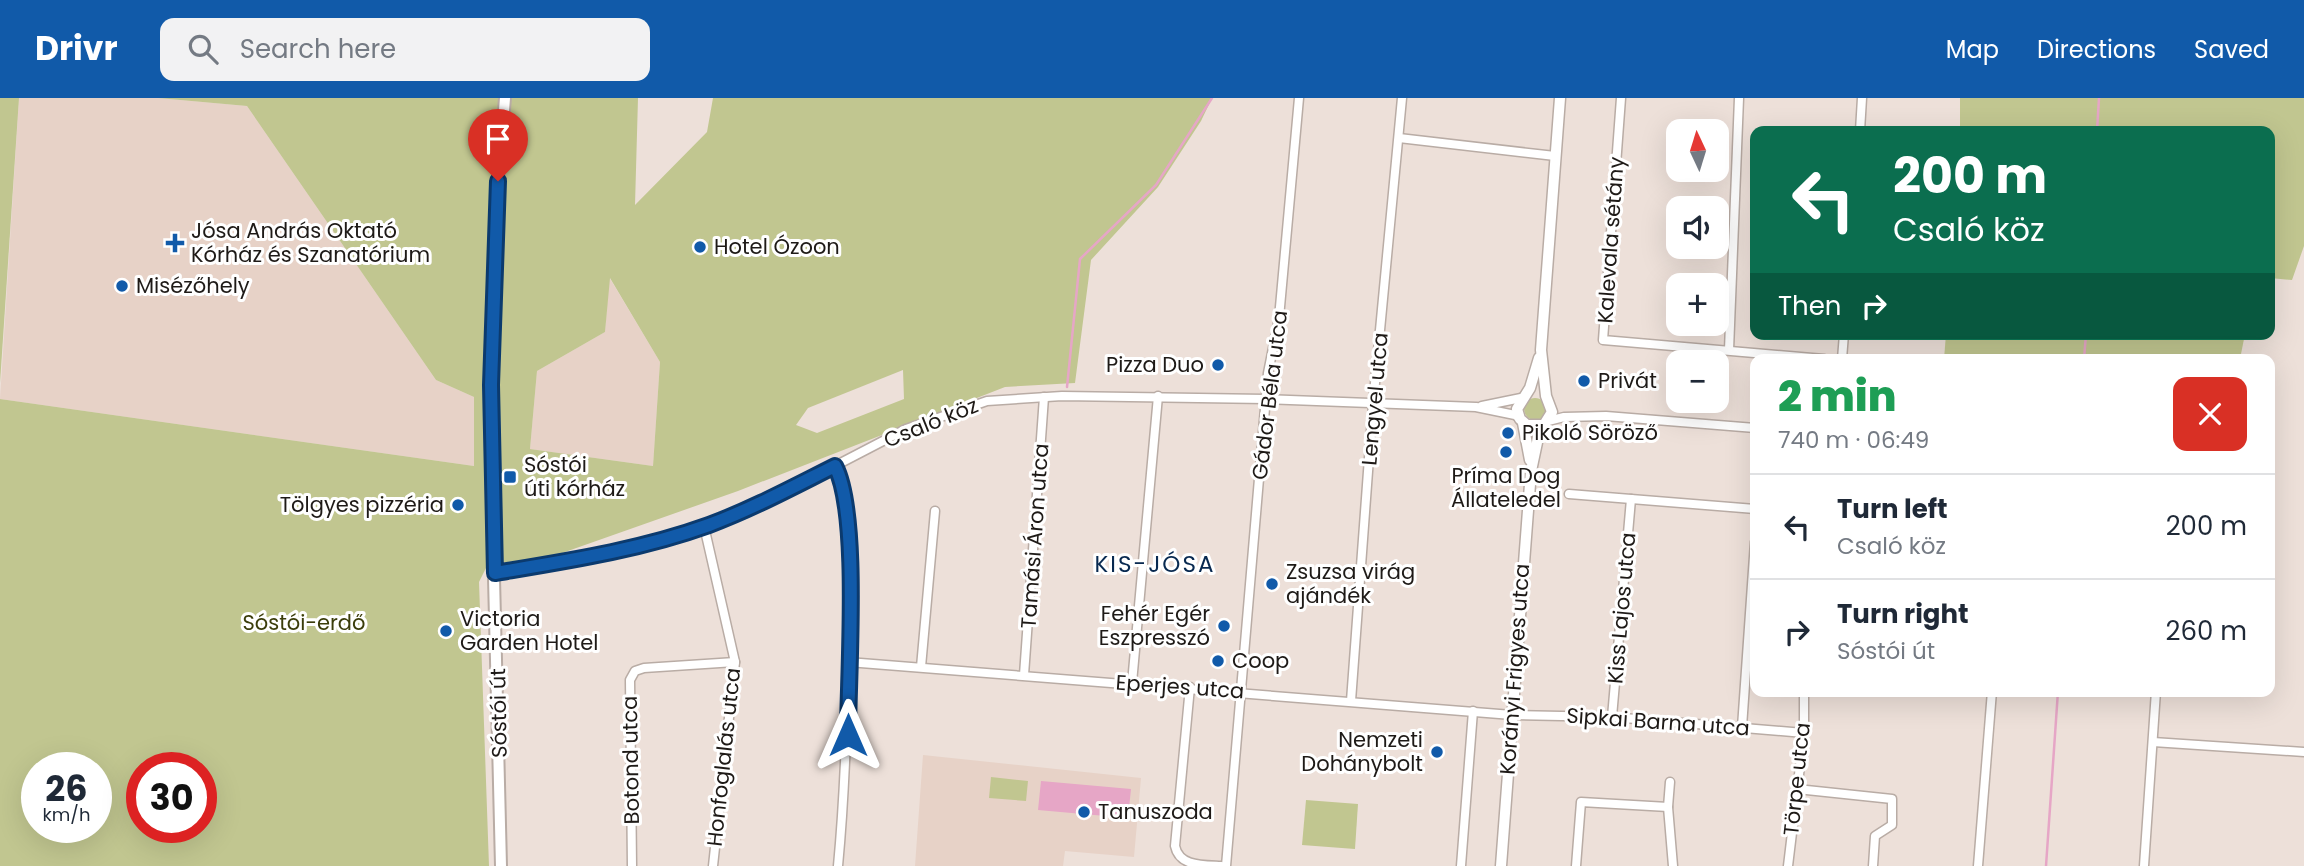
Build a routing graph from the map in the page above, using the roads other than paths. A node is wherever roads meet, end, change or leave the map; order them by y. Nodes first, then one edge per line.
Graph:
1 (505, 98) edge
2 (1299, 98) edge
3 (1402, 98) edge
4 (1560, 98) edge
5 (1621, 98) edge
6 (1739, 98) edge
7 (1862, 98) edge
8 (1860, 126) edge
9 (1399, 138) junction
10 (1555, 156) junction
11 (1541, 350) junction
12 (1718, 350) edge
13 (1729, 351) joint
14 (1765, 354) edge
15 (1158, 396) junction
16 (1044, 397) junction
17 (1523, 397) junction
18 (1266, 399) junction
19 (1549, 401) junction
20 (1373, 404) junction
21 (1476, 407) junction
22 (1581, 417) junction
23 (1522, 421) junction
24 (1546, 423) junction
25 (1750, 428) edge
26 (835, 466) junction
27 (1531, 471) junction
28 (1569, 494) dead end
29 (1631, 499) junction
30 (1750, 509) edge
31 (935, 511) dead end
32 (704, 526) junction
33 (495, 573) junction
34 (1750, 613) edge
35 (735, 662) junction
36 (848, 662) junction
37 (921, 667) junction
38 (1024, 676) junction
39 (1132, 683) junction
40 (1190, 687) junction
41 (1243, 692) junction
42 (1804, 697) edge
43 (1992, 697) edge
44 (2156, 697) edge
45 (1351, 701) junction
46 (1474, 711) junction
47 (1512, 715) junction
48 (1612, 717) junction
49 (1742, 727) junction
50 (1804, 733) junction
51 (2152, 742) junction
52 (2304, 752) edge
53 (1670, 782) dead end
54 (1797, 789) junction
55 (1668, 807) junction
56 (501, 866) edge
57 (632, 866) edge
58 (713, 866) edge
59 (838, 866) edge
60 (1224, 866) edge
61 (1461, 866) edge
62 (1501, 866) edge
63 (1576, 866) edge
64 (1673, 866) edge
65 (1787, 866) edge
66 (1873, 866) edge
67 (1978, 866) edge
68 (2144, 866) edge

1 - 33 main road, Sóstói út
2 - 18 street, Gádor Béla utca
3 - 9 street, Lengyel utca
4 - 10 street, Korányi Frigyes utca
5 - 12 street, Kalevala sétány
6 - 13 street
7 - 8 street
9 - 10 street
9 - 20 street, Lengyel utca
10 - 11 street, Korányi Frigyes utca
11 - 17 street, Korányi Frigyes utca
11 - 19 street, Korányi Frigyes utca
13 - 14 street, Kalevala sétány
15 - 16 street, Csaló köz
15 - 18 street, Csaló köz
15 - 39 street
16 - 26 street, Csaló köz
16 - 38 street, Tamási Áron utca
17 - 19 street
17 - 21 street, Csaló köz
17 - 23 street, Korányi Frigyes utca
18 - 20 street, Csaló köz
18 - 41 street, Gádor Béla utca
19 - 22 street
19 - 24 street, Korányi Frigyes utca
20 - 21 street, Csaló köz
20 - 45 street, Lengyel utca
21 - 23 street, Csaló köz
22 - 24 street
22 - 25 street
23 - 24 street
23 - 27 street, Korányi Frigyes utca
24 - 27 street, Korányi Frigyes utca
26 - 32 street, Csaló köz
26 - 36 street
27 - 47 street, Korányi Frigyes utca
28 - 29 street
29 - 30 street
29 - 48 street, Kiss Lajos utca
31 - 37 street
32 - 33 street, Csaló köz
32 - 35 street, Honfoglalás utca
33 - 56 main road, Sóstói út
34 - 49 street
35 - 57 street, Botond utca
35 - 58 street, Honfoglalás utca
36 - 37 street, Eperjes utca
36 - 59 street
37 - 38 street, Eperjes utca
38 - 39 street, Eperjes utca
39 - 40 street, Eperjes utca
40 - 41 street, Eperjes utca
40 - 60 street
41 - 45 street, Eperjes utca
41 - 60 street, Gádor Béla utca
42 - 50 street, Törpe utca
43 - 67 street
44 - 51 street
45 - 46 street, Eperjes utca
46 - 47 street, Eperjes utca
46 - 61 street, Korányi Frigyes utca
47 - 48 street, Sipkai Barna utca
47 - 62 street, Korányi Frigyes utca
48 - 49 street, Sipkai Barna utca
49 - 50 street, Sipkai Barna utca
50 - 54 street, Törpe utca
51 - 52 street
51 - 68 street
53 - 55 street
54 - 65 street, Törpe utca
54 - 66 street
55 - 63 street
55 - 64 street

